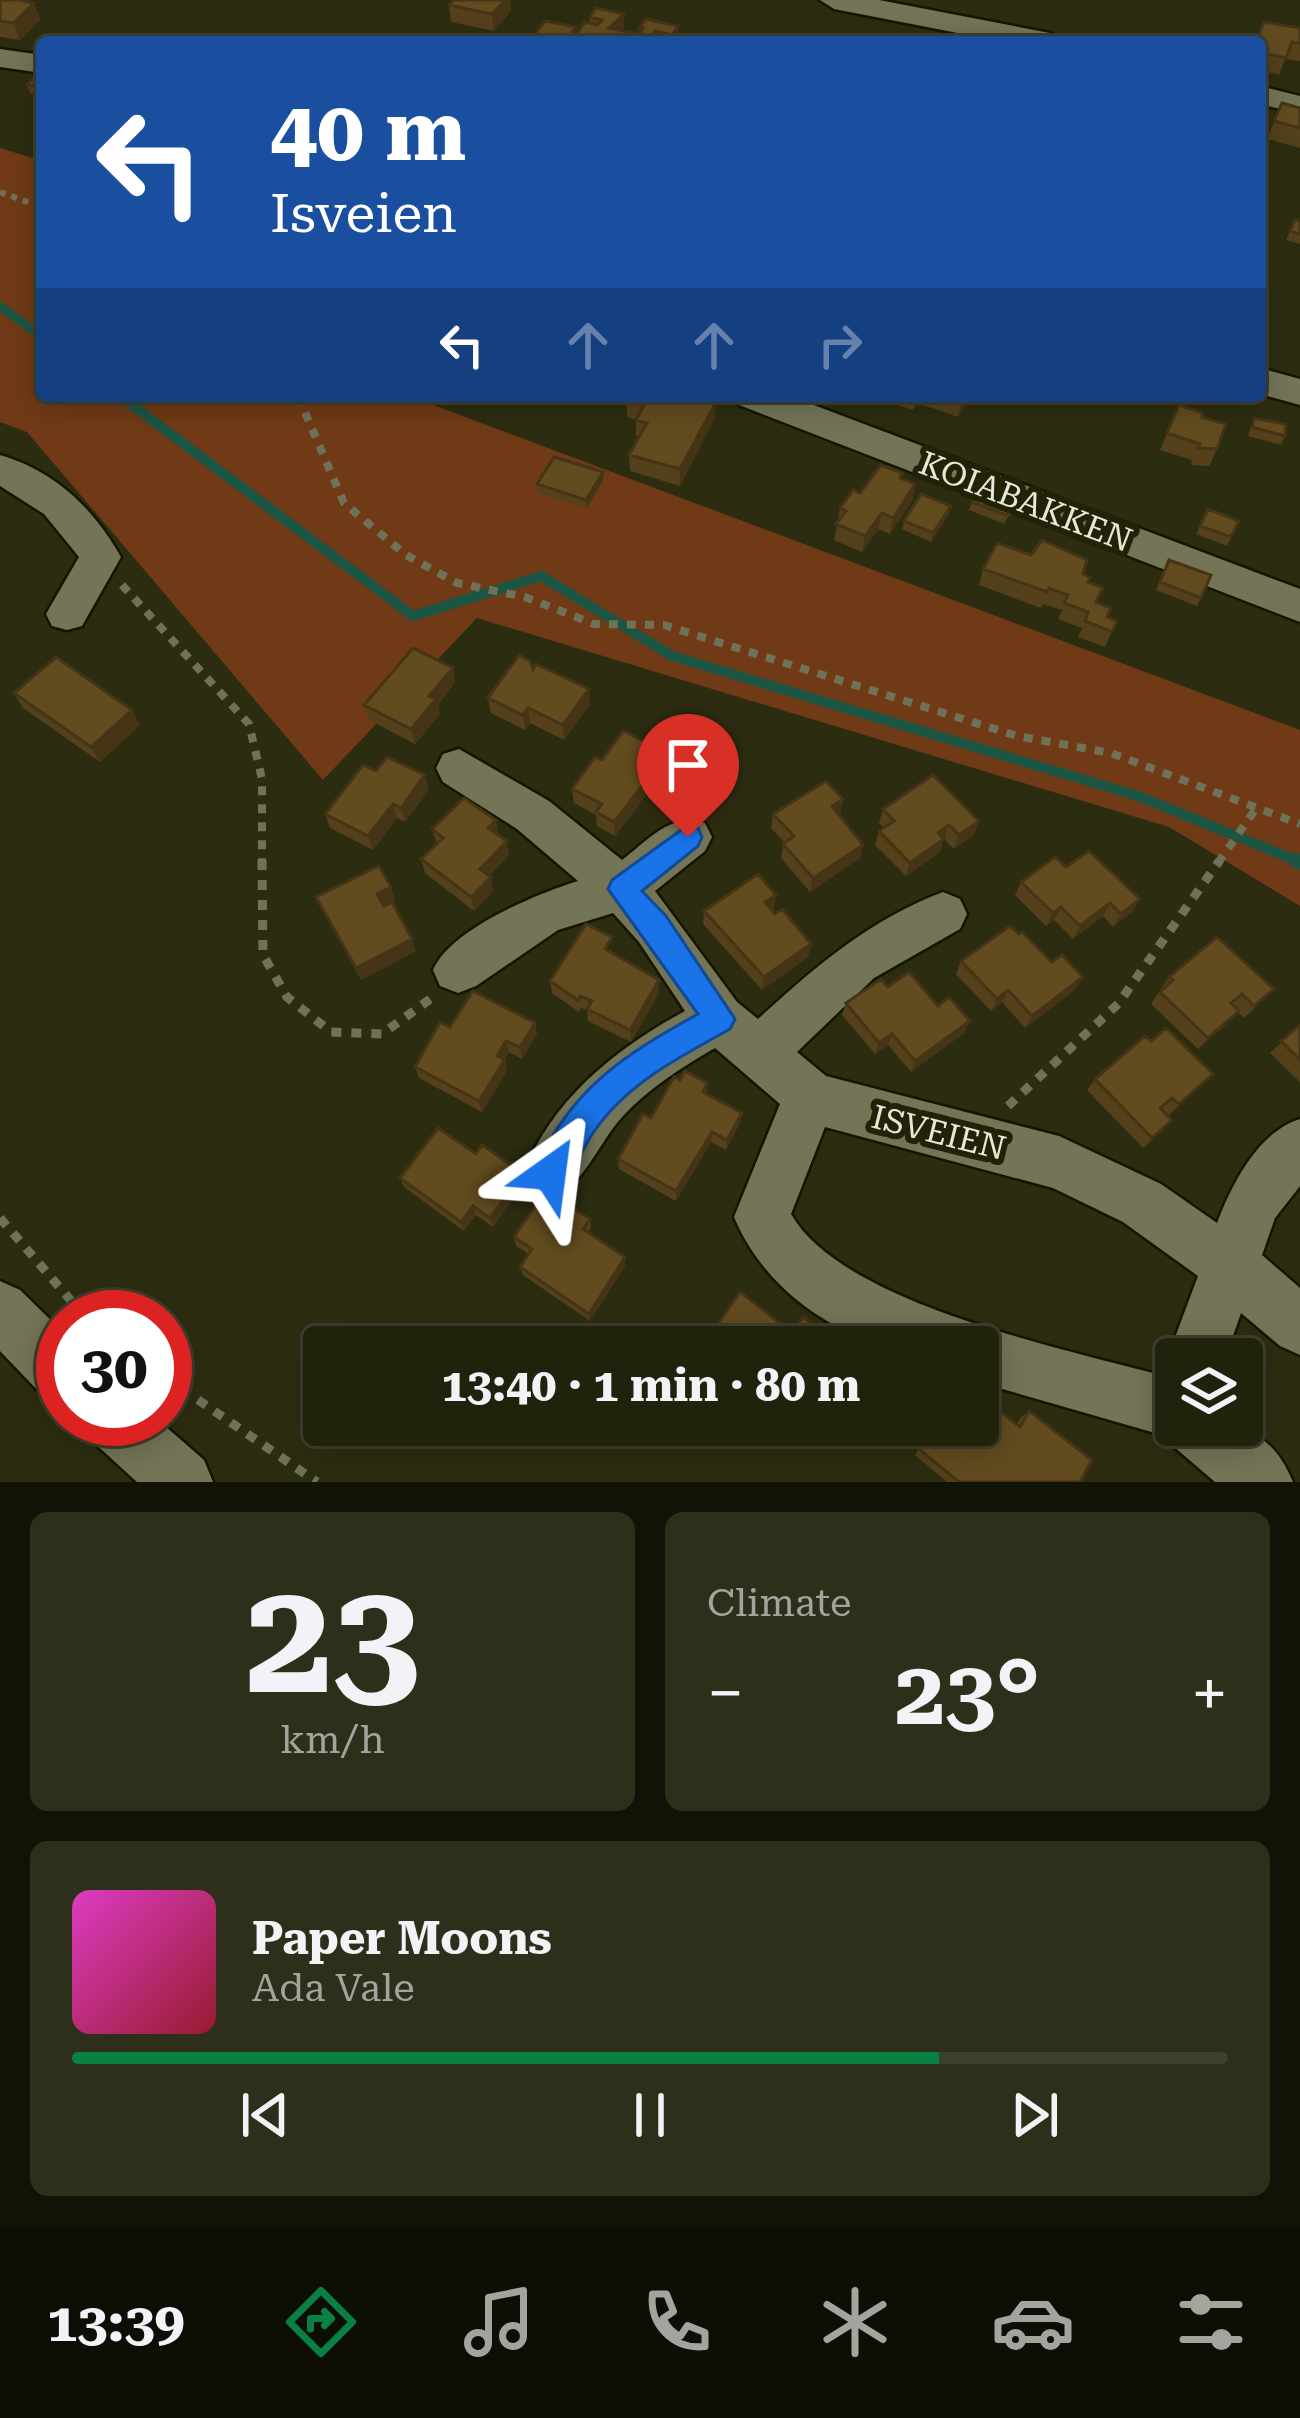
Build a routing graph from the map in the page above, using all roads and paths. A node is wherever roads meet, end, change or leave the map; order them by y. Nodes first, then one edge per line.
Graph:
1 (834, 0) edge
2 (1019, 36) edge
3 (0, 58) edge
4 (36, 63) edge
5 (1266, 96) edge
6 (1300, 105) edge
7 (0, 192) edge
8 (36, 205) edge
9 (1266, 383) edge
10 (1300, 392) edge
11 (301, 402) edge
12 (768, 402) edge
13 (0, 469) edge
14 (100, 557) junction
15 (1300, 606) edge
16 (67, 614) dead end
17 (459, 768) dead end
18 (1257, 807) junction
19 (1300, 824) edge
20 (688, 837) dead end
21 (622, 889) junction
22 (943, 914) dead end
23 (458, 970) joint
24 (719, 1019) junction
25 (761, 1051) junction
26 (810, 1096) junction
27 (972, 1139) junction
28 (1299, 1145) edge
29 (550, 1173) dead end
30 (0, 1218) edge
31 (1231, 1266) junction
32 (62, 1290) edge
33 (0, 1310) edge
34 (910, 1326) edge
35 (1300, 1326) edge
36 (1204, 1338) edge
37 (36, 1347) edge
38 (999, 1358) edge
39 (192, 1396) edge
40 (1155, 1403) edge
41 (142, 1446) edge
42 (1219, 1446) edge
43 (182, 1482) edge
44 (317, 1482) edge
45 (1262, 1482) edge

1 - 2 street
3 - 4 street
5 - 6 street
7 - 8 path
9 - 10 street
11 - 18 path
12 - 15 street, KOIABAKKEN
13 - 14 street
14 - 16 street
14 - 23 path
17 - 21 street, ISVEIEN
18 - 19 path
18 - 27 path
20 - 21 street
21 - 23 street
21 - 24 street, ISVEIEN
22 - 25 street
24 - 25 street, ISVEIEN
24 - 29 street
25 - 26 street, ISVEIEN
26 - 27 street, ISVEIEN
26 - 34 street
27 - 31 street, ISVEIEN
28 - 31 street
30 - 32 path
31 - 35 street, ISVEIEN
31 - 36 street
33 - 37 street
38 - 40 street
39 - 44 path
41 - 43 street
42 - 45 street

